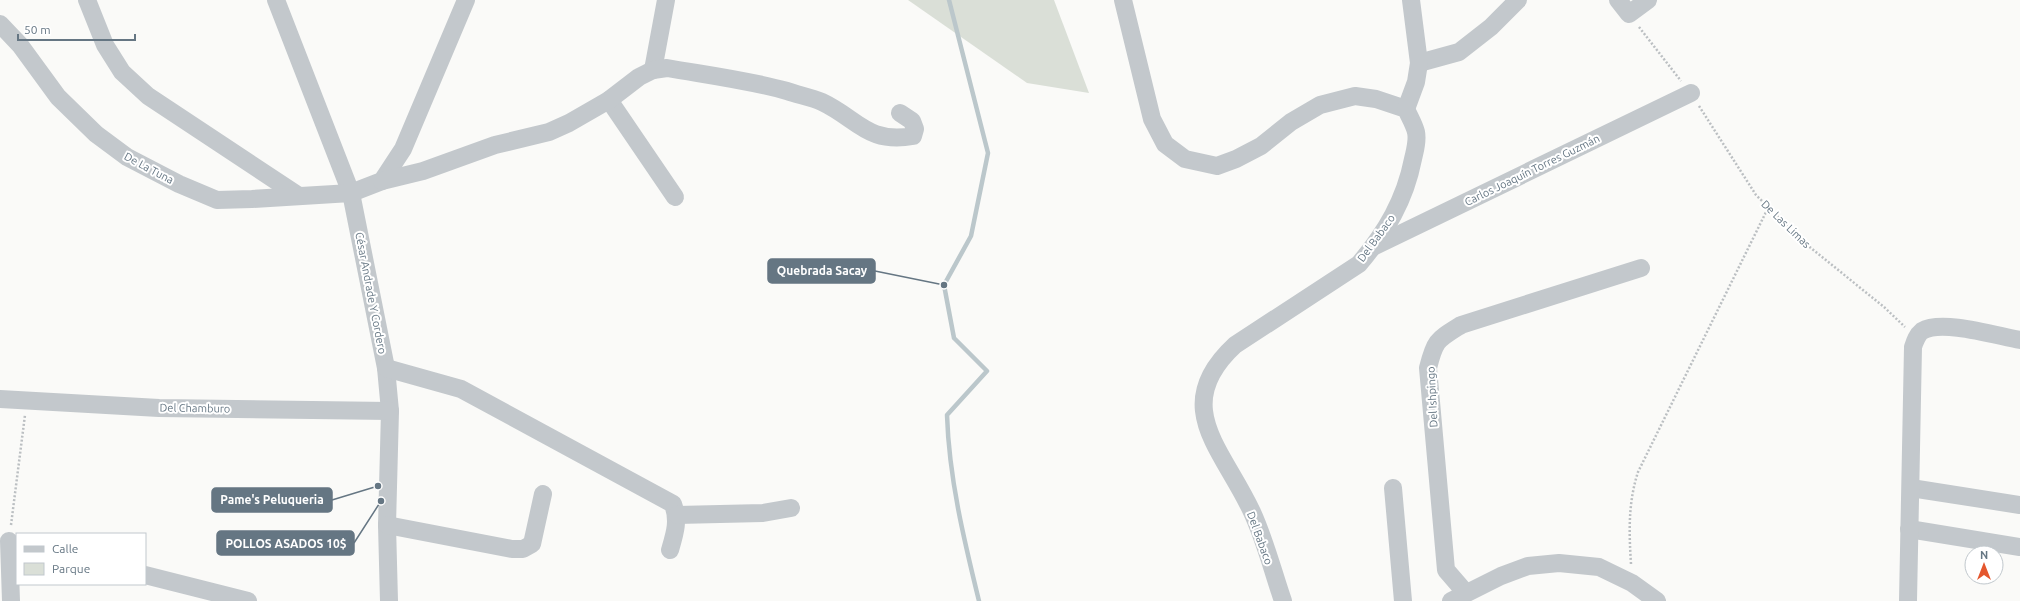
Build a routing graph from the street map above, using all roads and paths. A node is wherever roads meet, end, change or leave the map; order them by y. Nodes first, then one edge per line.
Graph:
1 (86, 0) edge
2 (276, 0) edge
3 (466, 0) edge
4 (666, 0) edge
5 (1123, 0) edge
6 (1411, 0) edge
7 (1518, 0) edge
8 (1648, 0) edge
9 (1623, 7) edge
10 (0, 24) edge
11 (1418, 63) junction
12 (653, 70) junction
13 (1691, 93) junction
14 (609, 100) junction
15 (1406, 110) junction
16 (900, 113) dead end
17 (382, 181) junction
18 (351, 192) junction
19 (299, 196) junction
20 (675, 197) dead end
21 (1768, 208) junction
22 (1373, 248) junction
23 (1640, 268) dead end
24 (1917, 337) junction
25 (2020, 340) edge
26 (386, 368) junction
27 (0, 399) edge
28 (27, 401) junction
29 (390, 411) junction
30 (1393, 488) dead end
31 (1910, 488) junction
32 (543, 494) dead end
33 (2020, 505) edge
34 (791, 508) dead end
35 (677, 516) junction
36 (387, 525) junction
37 (1910, 529) junction
38 (9, 540) edge
39 (2020, 547) edge
40 (670, 550) dead end
41 (146, 575) edge
42 (1632, 583) junction
43 (1458, 597) edge
44 (11, 601) edge
45 (248, 601) edge
46 (389, 601) edge
47 (1283, 601) edge
48 (1403, 601) edge
49 (1657, 601) edge
50 (1908, 601) edge

1 - 19 street
2 - 18 street, César Andrade Y Cordero
3 - 17 street
4 - 12 street
5 - 15 street
6 - 11 street
7 - 11 street
8 - 9 street
9 - 13 path, De Las Limas
10 - 19 street, De La Tuna
11 - 15 street
12 - 14 street, De La Tuna
12 - 16 street
13 - 21 path, De Las Limas
13 - 22 street, Carlos Joaquín Torres Guzmán
14 - 17 street, De La Tuna
14 - 20 street
15 - 22 street, Del Babaco
17 - 18 street, De La Tuna
18 - 19 street, De La Tuna
18 - 26 street, César Andrade Y Cordero
21 - 24 path, De Las Limas
21 - 42 path
22 - 47 street, Del Babaco
23 - 43 street, Del Ishpingo
24 - 25 street
24 - 31 street
26 - 29 street, César Andrade Y Cordero
26 - 35 street
27 - 28 street, Del Chamburo
28 - 29 street, Del Chamburo
28 - 38 path
29 - 36 street, César Andrade Y Cordero
30 - 48 street
31 - 33 street
31 - 37 street
32 - 36 street
34 - 35 street
35 - 40 street
36 - 46 street, César Andrade Y Cordero
37 - 39 street
37 - 50 street
38 - 44 street
41 - 45 street
42 - 43 street
42 - 49 street

